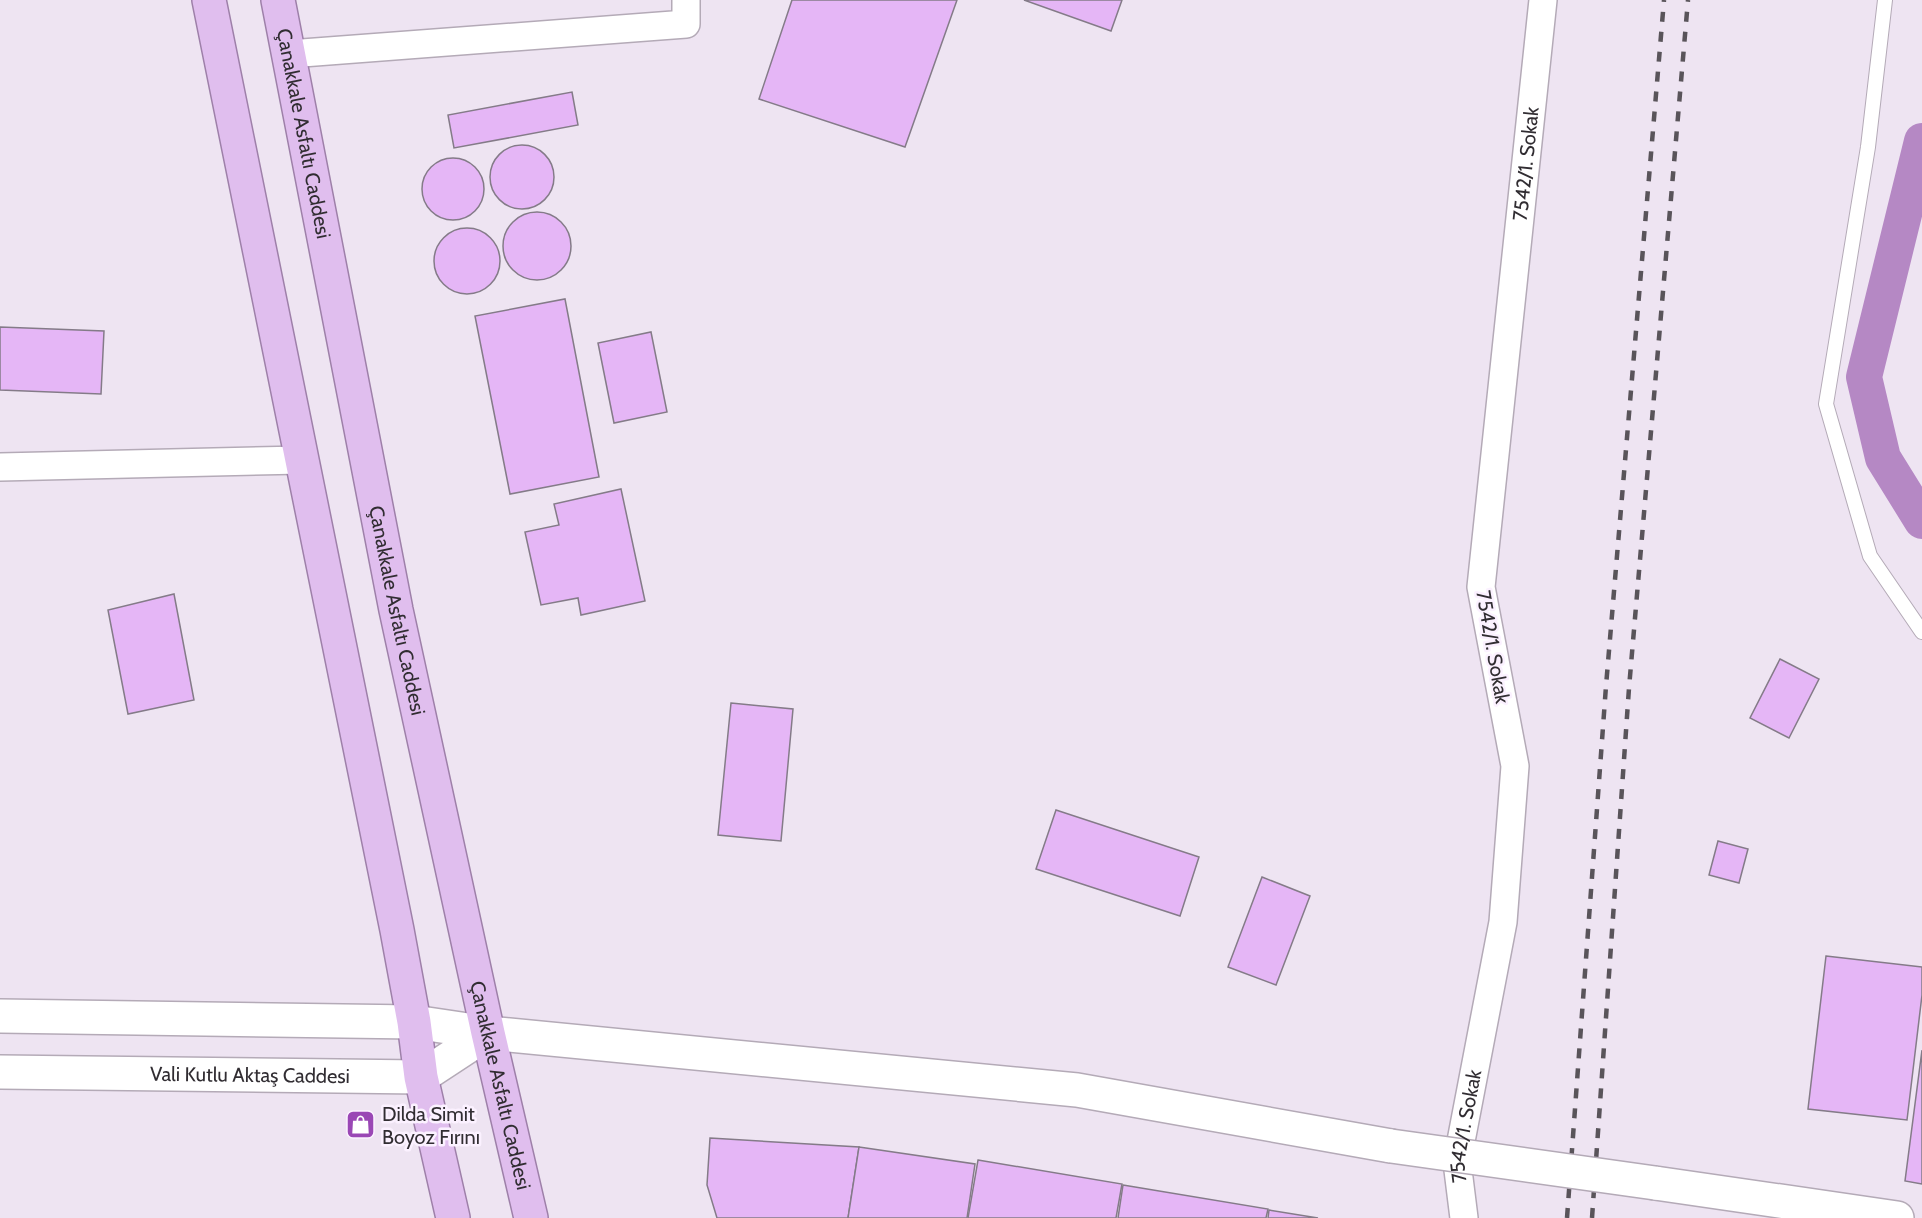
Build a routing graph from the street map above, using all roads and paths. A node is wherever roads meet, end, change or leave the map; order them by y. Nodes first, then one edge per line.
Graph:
1 (209, 0) edge
2 (278, 0) edge
3 (686, 0) edge
4 (1543, 0) edge
5 (1885, 0) edge
6 (289, 54) junction
7 (302, 460) junction
8 (0, 466) edge
9 (1922, 632) edge
10 (0, 1016) edge
11 (414, 1022) junction
12 (488, 1033) junction
13 (0, 1072) edge
14 (421, 1077) junction
15 (453, 1218) edge
16 (531, 1218) edge
17 (1464, 1218) edge
18 (1897, 1218) edge

1 - 7 highway
2 - 6 highway, Çanakkale Asfaltı Caddesi
3 - 6 street
4 - 17 street, 7542/1. Sokak
5 - 9 lane
6 - 12 highway, Çanakkale Asfaltı Caddesi
7 - 8 street
7 - 11 highway
10 - 11 street
11 - 12 street
11 - 14 highway
12 - 14 street
12 - 16 highway, Çanakkale Asfaltı Caddesi
12 - 18 street, bridge
13 - 14 street, Vali Kutlu Aktaş Caddesi
14 - 15 highway

